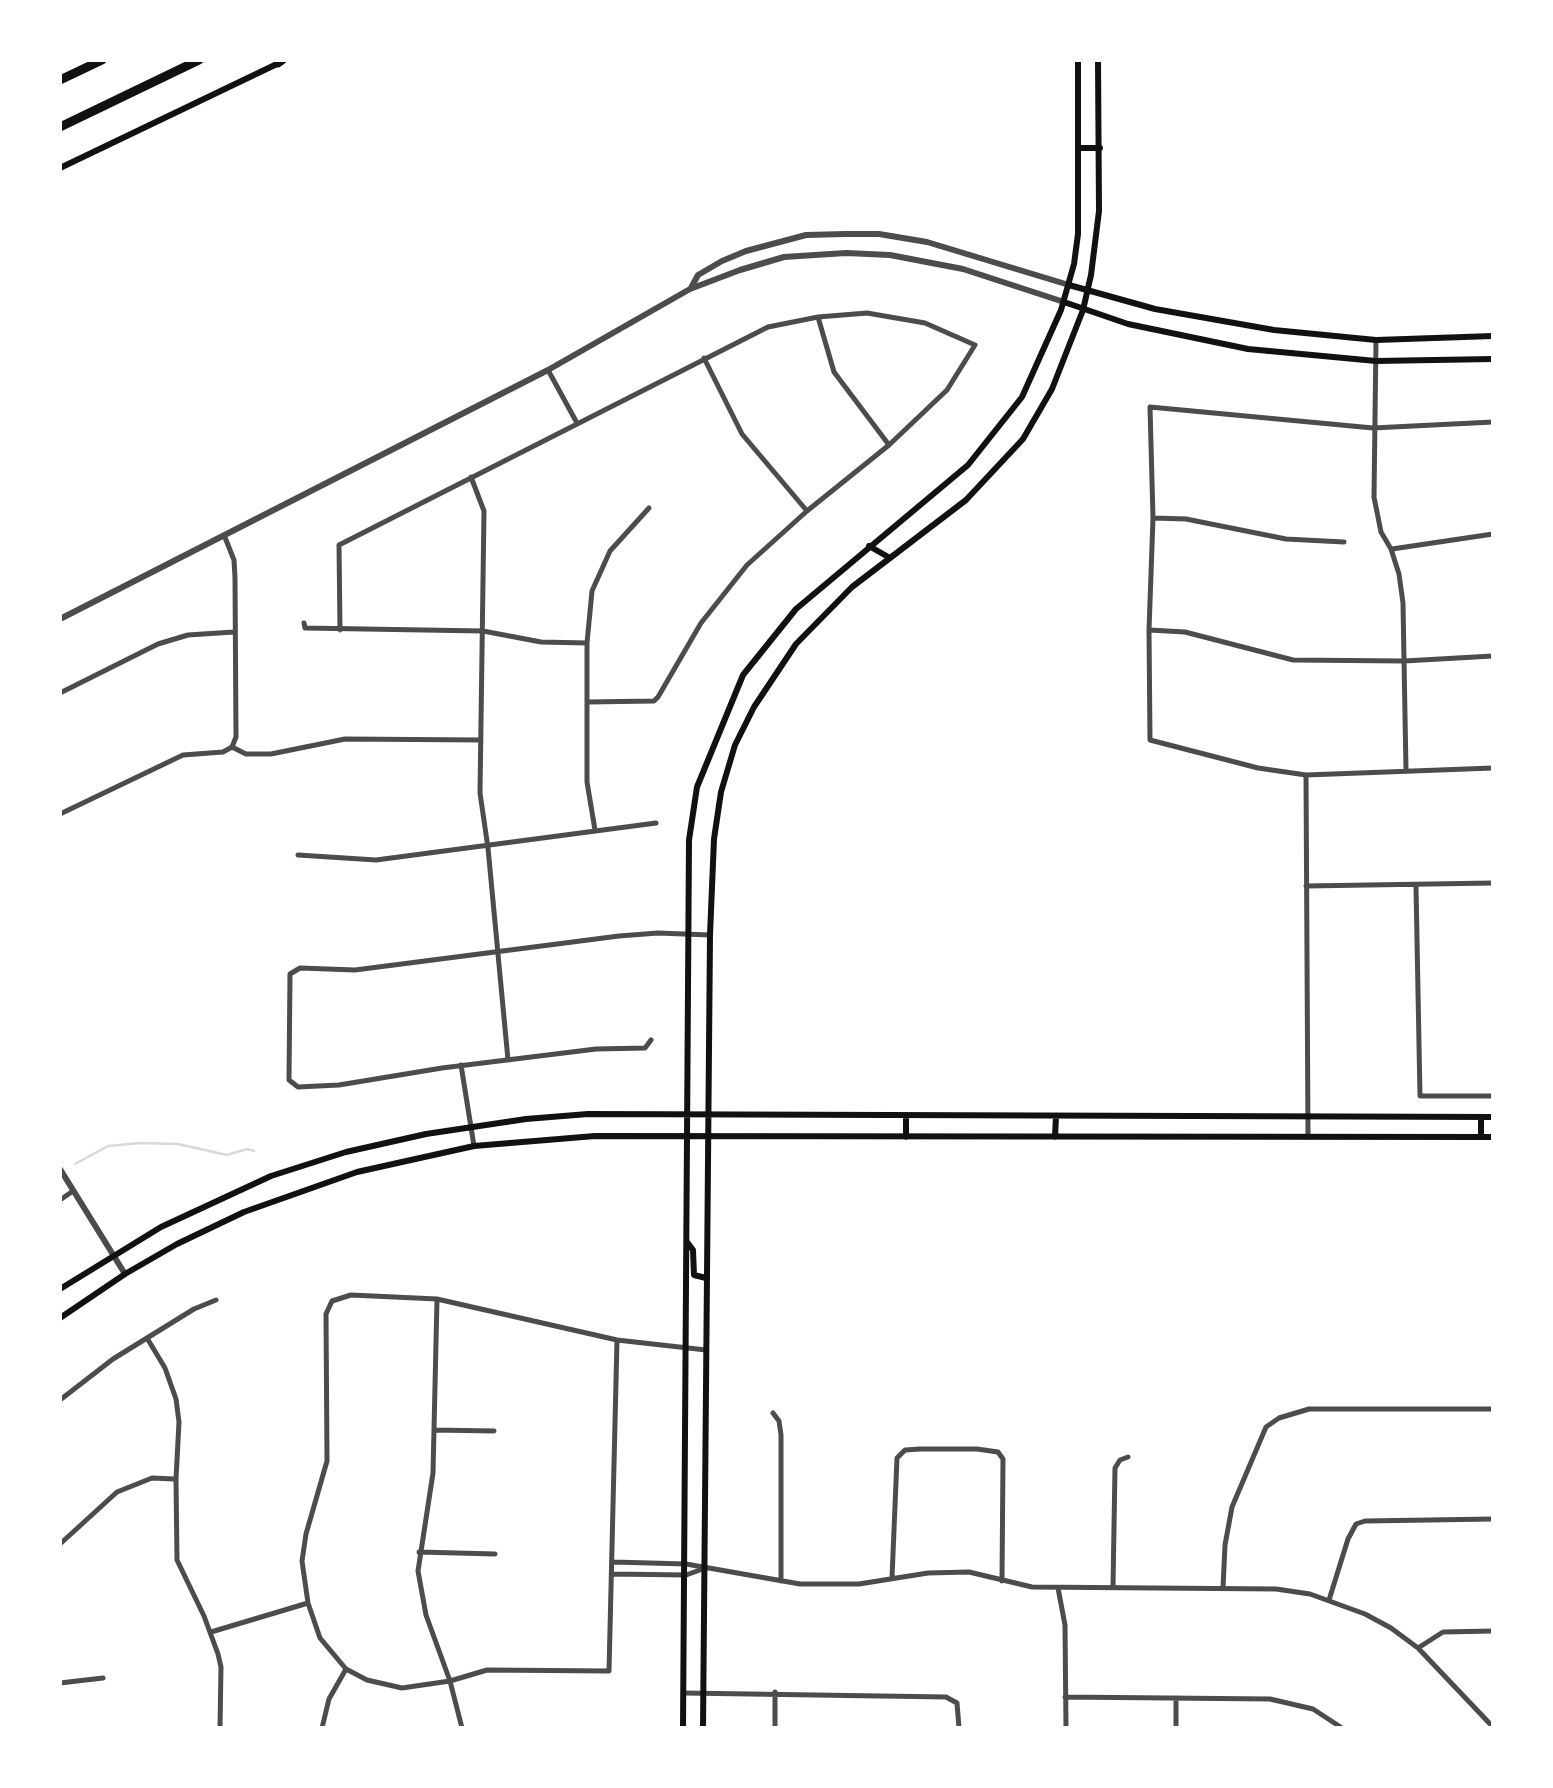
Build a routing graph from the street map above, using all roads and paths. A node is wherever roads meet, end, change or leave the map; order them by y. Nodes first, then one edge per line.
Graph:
1 (102, 60) edge
2 (199, 60) edge
3 (1078, 60) edge
4 (1098, 60) edge
5 (281, 61) edge
6 (60, 80) edge
7 (60, 127) edge
8 (1079, 148) junction
9 (1100, 148) junction
10 (60, 168) edge
11 (1069, 285) junction
12 (690, 290) junction
13 (1088, 290) junction
14 (1064, 302) junction
15 (1083, 310) junction
16 (818, 317) junction
17 (1493, 336) edge
18 (1376, 340) junction
19 (704, 358) junction
20 (1493, 359) edge
21 (1376, 361) junction
22 (548, 370) junction
23 (1493, 422) edge
24 (577, 423) junction
25 (1373, 428) junction
26 (890, 446) junction
27 (471, 477) junction
28 (649, 508) dead end
29 (807, 511) junction
30 (1153, 518) junction
31 (1493, 534) edge
32 (224, 536) junction
33 (1344, 542) dead end
34 (869, 546) junction
35 (1391, 549) junction
36 (890, 558) junction
37 (878, 568) junction
38 (60, 619) edge
39 (304, 623) dead end
40 (340, 630) junction
41 (1149, 630) junction
42 (483, 631) junction
43 (235, 632) junction
44 (587, 643) junction
45 (1493, 656) edge
46 (1404, 661) junction
47 (60, 693) edge
48 (588, 702) junction
49 (482, 740) junction
50 (232, 747) junction
51 (1493, 768) edge
52 (1406, 772) junction
53 (1306, 775) junction
54 (60, 814) edge
55 (656, 824) dead end
56 (595, 830) junction
57 (488, 848) junction
58 (298, 855) dead end
59 (1493, 883) edge
60 (1306, 886) junction
61 (1416, 887) junction
62 (688, 934) junction
63 (710, 935) junction
64 (499, 952) junction
65 (652, 1040) dead end
66 (508, 1060) junction
67 (461, 1066) junction
68 (1493, 1096) edge
69 (689, 1114) junction
70 (708, 1114) junction
71 (906, 1115) junction
72 (1056, 1116) junction
73 (1493, 1117) edge
74 (1308, 1118) junction
75 (1481, 1118) junction
76 (471, 1127) junction
77 (688, 1136) junction
78 (708, 1136) junction
79 (906, 1136) junction
80 (1056, 1137) junction
81 (1308, 1137) junction
82 (1481, 1137) junction
83 (1493, 1137) edge
84 (474, 1146) junction
85 (60, 1169) edge
86 (73, 1191) junction
87 (60, 1200) edge
88 (686, 1242) junction
89 (113, 1254) junction
90 (124, 1274) junction
91 (706, 1278) junction
92 (60, 1290) edge
93 (437, 1298) junction
94 (216, 1300) dead end
95 (60, 1318) edge
96 (146, 1338) junction
97 (617, 1340) junction
98 (686, 1348) junction
99 (706, 1350) junction
100 (60, 1400) edge
101 (1493, 1409) edge
102 (773, 1413) dead end
103 (434, 1430) junction
104 (494, 1431) dead end
105 (1128, 1456) dead end
106 (176, 1479) junction
107 (1493, 1519) edge
108 (60, 1544) edge
109 (419, 1552) junction
110 (494, 1554) dead end
111 (612, 1562) junction
112 (686, 1564) junction
113 (703, 1569) junction
114 (612, 1574) junction
115 (686, 1575) junction
116 (892, 1578) junction
117 (780, 1581) junction
118 (1002, 1581) junction
119 (1113, 1587) junction
120 (1058, 1588) junction
121 (1222, 1588) junction
122 (1329, 1600) junction
123 (308, 1603) junction
124 (1493, 1631) edge
125 (211, 1632) junction
126 (1418, 1648) junction
127 (346, 1669) junction
128 (103, 1678) dead end
129 (450, 1681) junction
130 (60, 1683) edge
131 (702, 1692) junction
132 (775, 1692) junction
133 (684, 1693) junction
134 (1065, 1697) junction
135 (1176, 1698) junction
136 (1493, 1727) edge
137 (220, 1728) edge
138 (322, 1728) edge
139 (462, 1728) edge
140 (683, 1728) edge
141 (703, 1728) edge
142 (775, 1728) edge
143 (959, 1728) edge
144 (1066, 1728) edge
145 (1176, 1728) edge
146 (1342, 1728) edge

1 - 6 highway
2 - 7 highway
3 - 8 main road
4 - 9 main road
5 - 10 main road
8 - 9 main road
8 - 11 main road
9 - 13 main road
11 - 12 street
11 - 13 main road
11 - 14 main road
12 - 14 street
12 - 22 street
13 - 15 main road
13 - 18 main road
14 - 15 main road
14 - 34 main road
15 - 21 main road
15 - 36 main road
16 - 19 street
16 - 26 street
16 - 26 street
17 - 18 main road
18 - 21 street
19 - 24 street
19 - 29 street
20 - 21 main road
21 - 25 street
22 - 24 street
22 - 32 street
23 - 25 street
24 - 27 street
25 - 30 street
25 - 35 street
26 - 29 street
27 - 40 street
27 - 42 street
28 - 44 street
29 - 48 street
30 - 33 street
30 - 41 street
31 - 35 street
32 - 38 street
32 - 43 street
34 - 36 main road
34 - 37 main road
34 - 62 main road
35 - 46 street
36 - 37 main road
37 - 63 main road
39 - 40 street
40 - 42 street
41 - 46 street
41 - 53 street
42 - 44 street
42 - 49 street
43 - 47 street
43 - 50 street
44 - 48 street
45 - 46 street
46 - 52 street
48 - 56 street
49 - 50 street
49 - 57 street
50 - 54 street
51 - 52 street
52 - 53 street
53 - 60 street
55 - 56 street
56 - 57 street
57 - 58 street
57 - 64 street
59 - 61 street
60 - 61 street
60 - 74 street
61 - 68 street
62 - 63 street
62 - 64 street
62 - 69 main road
63 - 70 main road
64 - 66 street
64 - 67 street
65 - 66 street
66 - 67 street
67 - 76 street
69 - 70 main road
69 - 76 main road
69 - 77 main road
70 - 71 main road
70 - 78 main road
71 - 72 main road
71 - 79 main road
72 - 74 main road
72 - 80 main road
73 - 75 main road
74 - 75 main road
74 - 81 street
75 - 82 main road
76 - 84 street
76 - 89 main road
77 - 78 main road
77 - 84 main road
77 - 88 main road
78 - 79 main road
78 - 91 main road
79 - 80 main road
80 - 81 main road
81 - 82 main road
82 - 83 main road
84 - 90 main road
85 - 86 street
86 - 87 street
86 - 89 street
88 - 91 main road
88 - 98 main road
89 - 90 street
89 - 92 main road
90 - 95 main road
91 - 99 main road
93 - 97 street
93 - 103 street
93 - 123 street
94 - 96 street
96 - 100 street
96 - 106 street
97 - 98 street
97 - 111 street
98 - 99 street
98 - 112 main road
99 - 113 main road
101 - 121 street
102 - 117 street
103 - 104 street
103 - 109 street
105 - 119 street
106 - 108 street
106 - 125 street
107 - 122 street
109 - 110 street
109 - 129 street
111 - 112 street
111 - 114 street
112 - 113 street
112 - 115 main road
113 - 115 street
113 - 117 street
113 - 131 main road
114 - 115 street
114 - 129 street
115 - 133 main road
116 - 117 street
116 - 118 street
116 - 118 street
118 - 120 street
119 - 120 street
119 - 121 street
120 - 134 street
121 - 122 street
122 - 126 street
123 - 125 street
123 - 127 street
124 - 126 street
125 - 137 street
126 - 136 street
127 - 129 street
127 - 138 street
128 - 130 street
129 - 139 street
131 - 132 street
131 - 133 street
131 - 141 main road
132 - 142 street
132 - 143 street
133 - 140 main road
134 - 135 street
134 - 144 street
135 - 145 street
135 - 146 street

